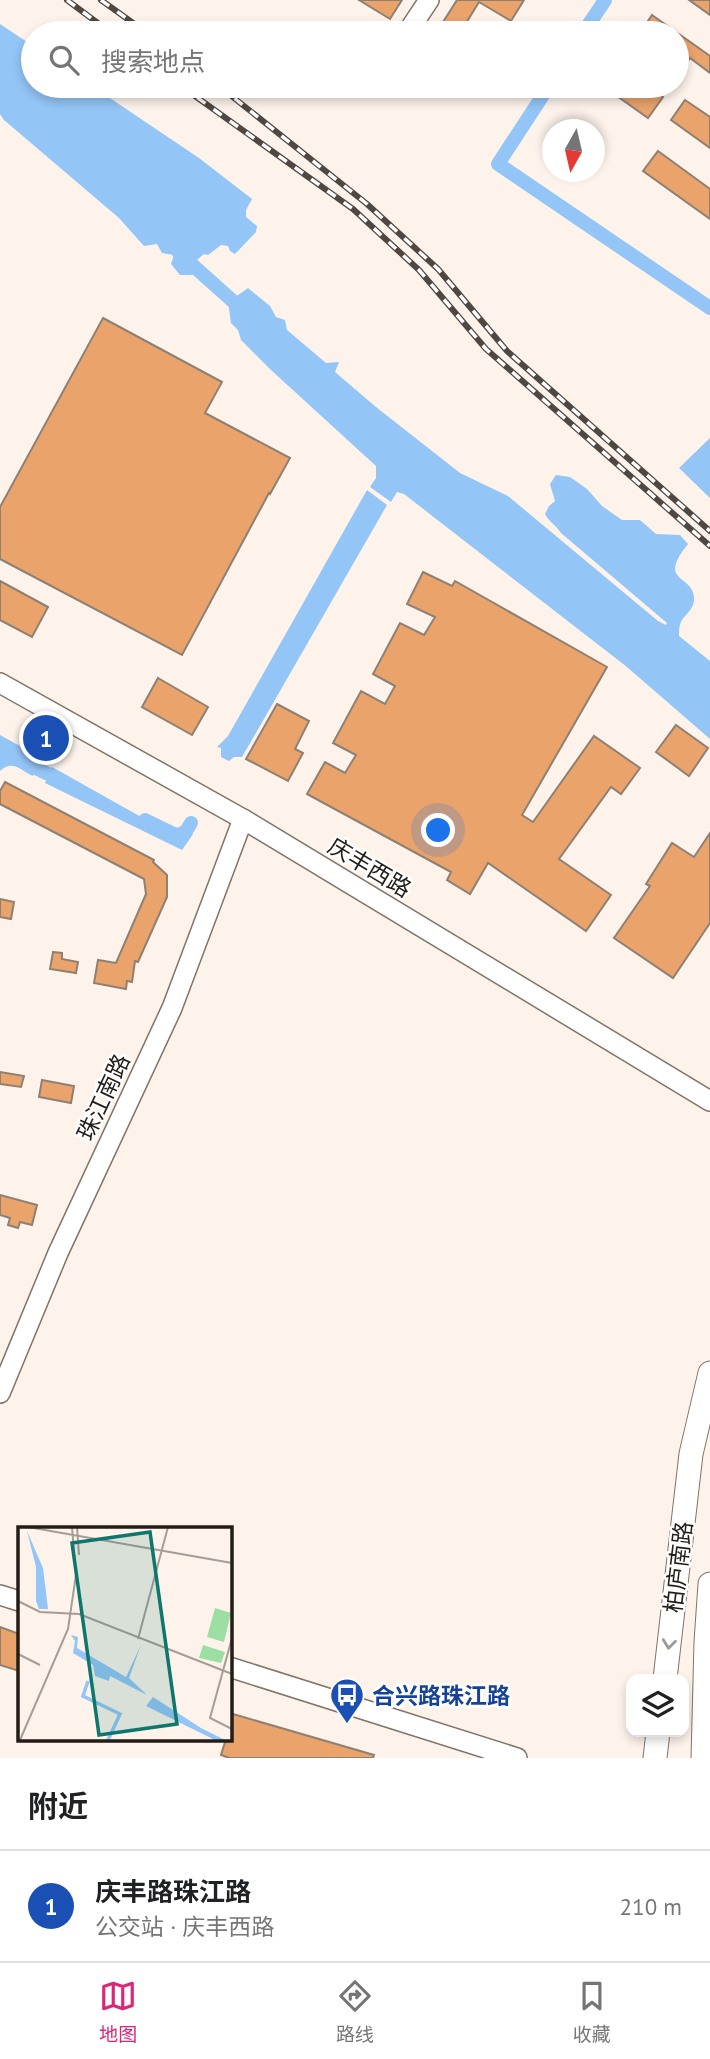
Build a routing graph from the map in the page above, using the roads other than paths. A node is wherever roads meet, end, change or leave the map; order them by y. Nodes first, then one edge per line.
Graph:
1 (429, 0) edge
2 (415, 21) edge
3 (0, 683) edge
4 (243, 819) junction
5 (710, 1101) edge
6 (710, 1373) edge
7 (0, 1393) edge
8 (710, 1584) edge
9 (0, 1595) edge
10 (18, 1601) edge
11 (231, 1668) edge
12 (666, 1674) edge
13 (658, 1737) edge
14 (517, 1758) edge
15 (655, 1758) edge
16 (703, 1758) edge

1 - 2 street
3 - 4 street, 庆丰西路
4 - 5 street, 庆丰西路
4 - 7 street, 珠江南路
6 -> 12 main road, 柏庐南路
8 - 16 main road, 柏庐南路
9 - 10 street
11 - 14 street
13 - 15 main road

